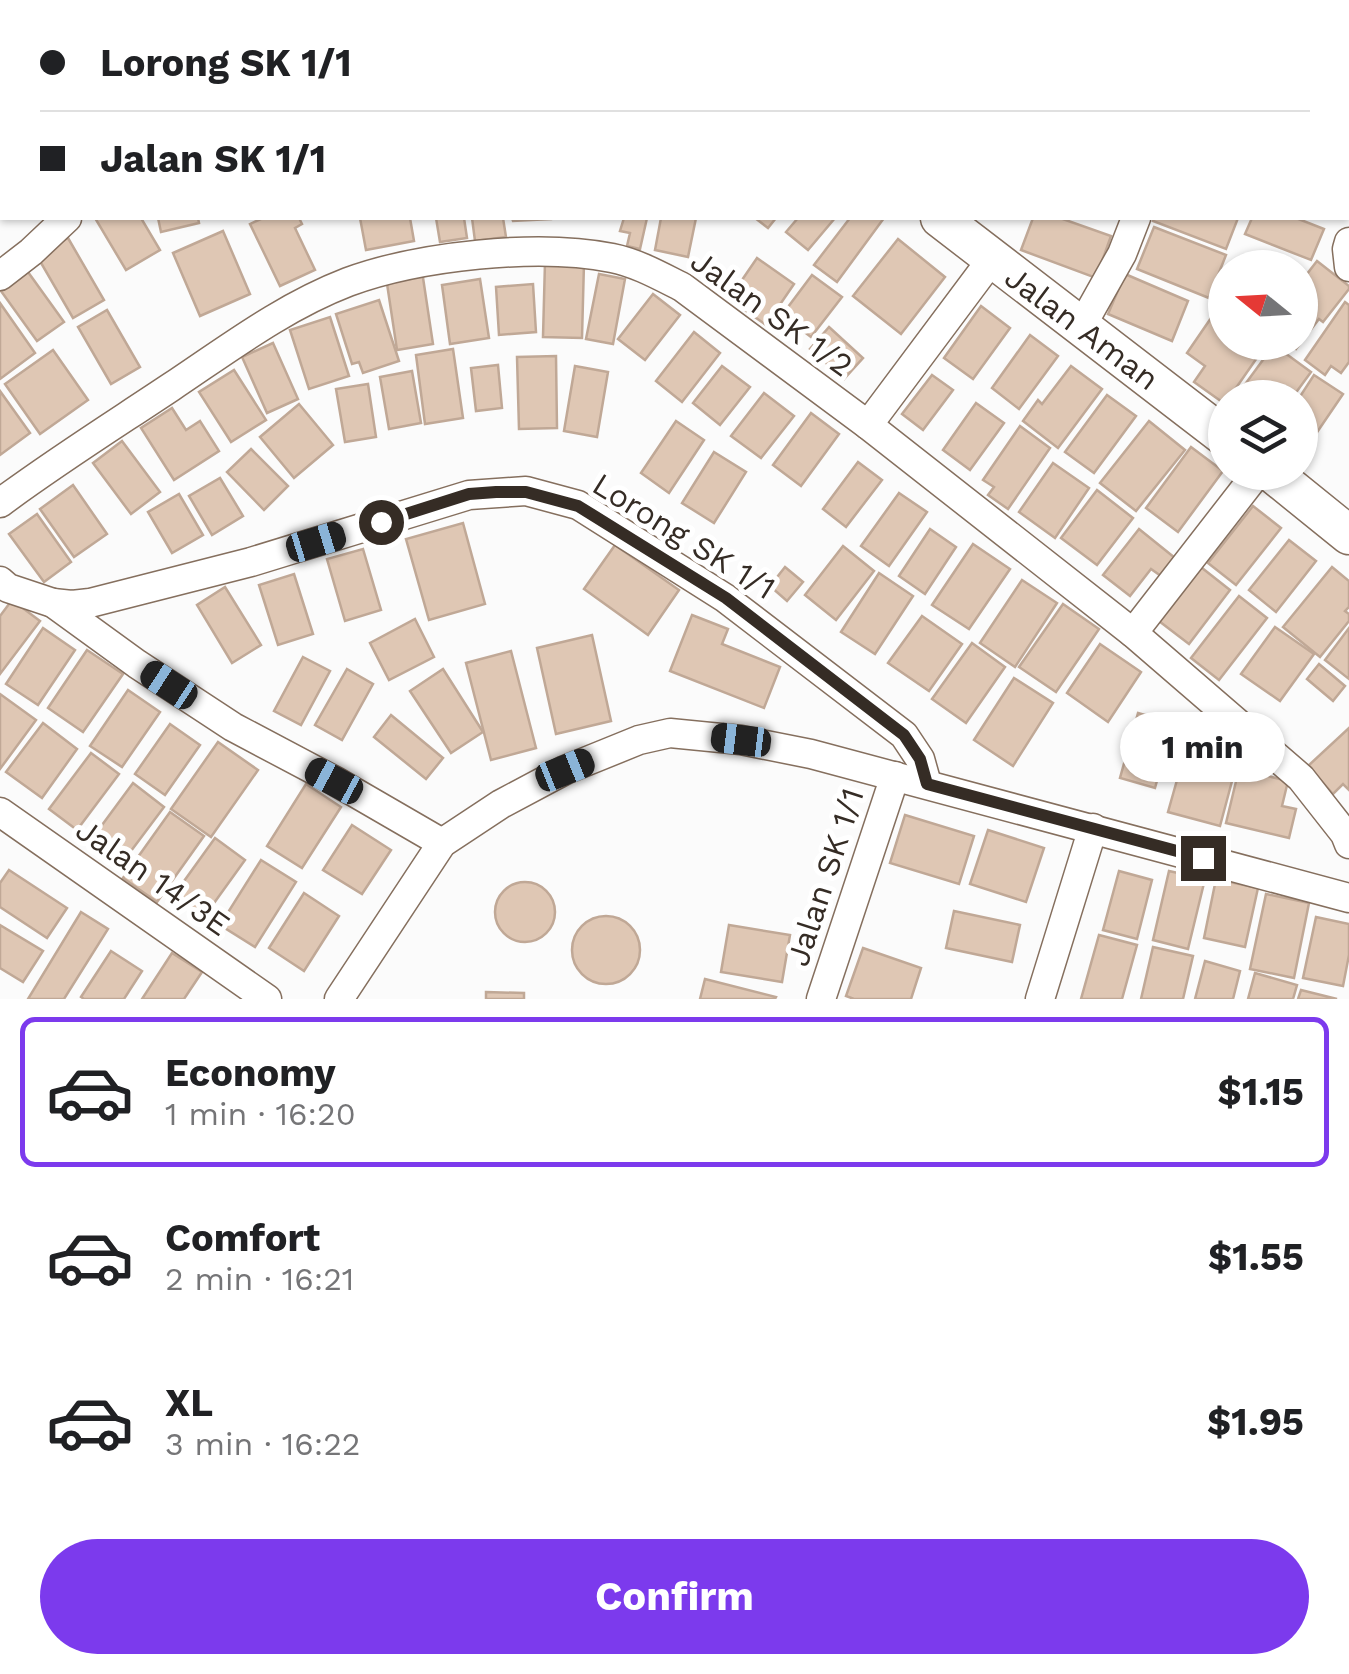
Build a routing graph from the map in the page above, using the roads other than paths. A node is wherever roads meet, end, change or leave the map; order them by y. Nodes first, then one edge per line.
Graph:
1 (65, 220) edge
2 (943, 220) edge
3 (1135, 220) edge
4 (1349, 242) edge
5 (992, 259) junction
6 (1349, 266) edge
7 (0, 276) edge
8 (1081, 326) junction
9 (1208, 423) edge
10 (868, 426) junction
11 (1244, 490) edge
12 (1294, 490) edge
13 (0, 502) edge
14 (1349, 535) edge
15 (3, 589) edge
16 (53, 603) junction
17 (1134, 633) junction
18 (895, 776) junction
19 (927, 784) junction
20 (3, 823) edge
21 (1093, 828) junction
22 (442, 843) junction
23 (1349, 844) edge
24 (1349, 898) edge
25 (266, 999) edge
26 (338, 999) edge
27 (821, 999) edge
28 (1040, 999) edge

1 - 7 street
2 - 5 street, Jalan Aman
3 - 8 street
4 - 6 street
5 - 8 street, Jalan Aman
5 - 10 street
8 - 9 street, Jalan Aman
10 - 13 street, Jalan SK 1/2
10 - 17 street, Jalan SK 1/2
11 - 17 street
12 - 14 street
15 - 16 street
16 - 19 street, Lorong SK 1/1
16 - 22 street
17 - 23 street, Jalan SK 1/2
18 - 19 street, Jalan SK 1/1
18 - 22 street, Jalan SK 1/1
18 - 27 street, Jalan SK 1/1
19 - 21 street, Jalan SK 1/1
20 - 25 street, Jalan 14/3E
21 - 24 street, Jalan SK 1/1
21 - 28 street
22 - 26 street, Jalan SK 1/1

